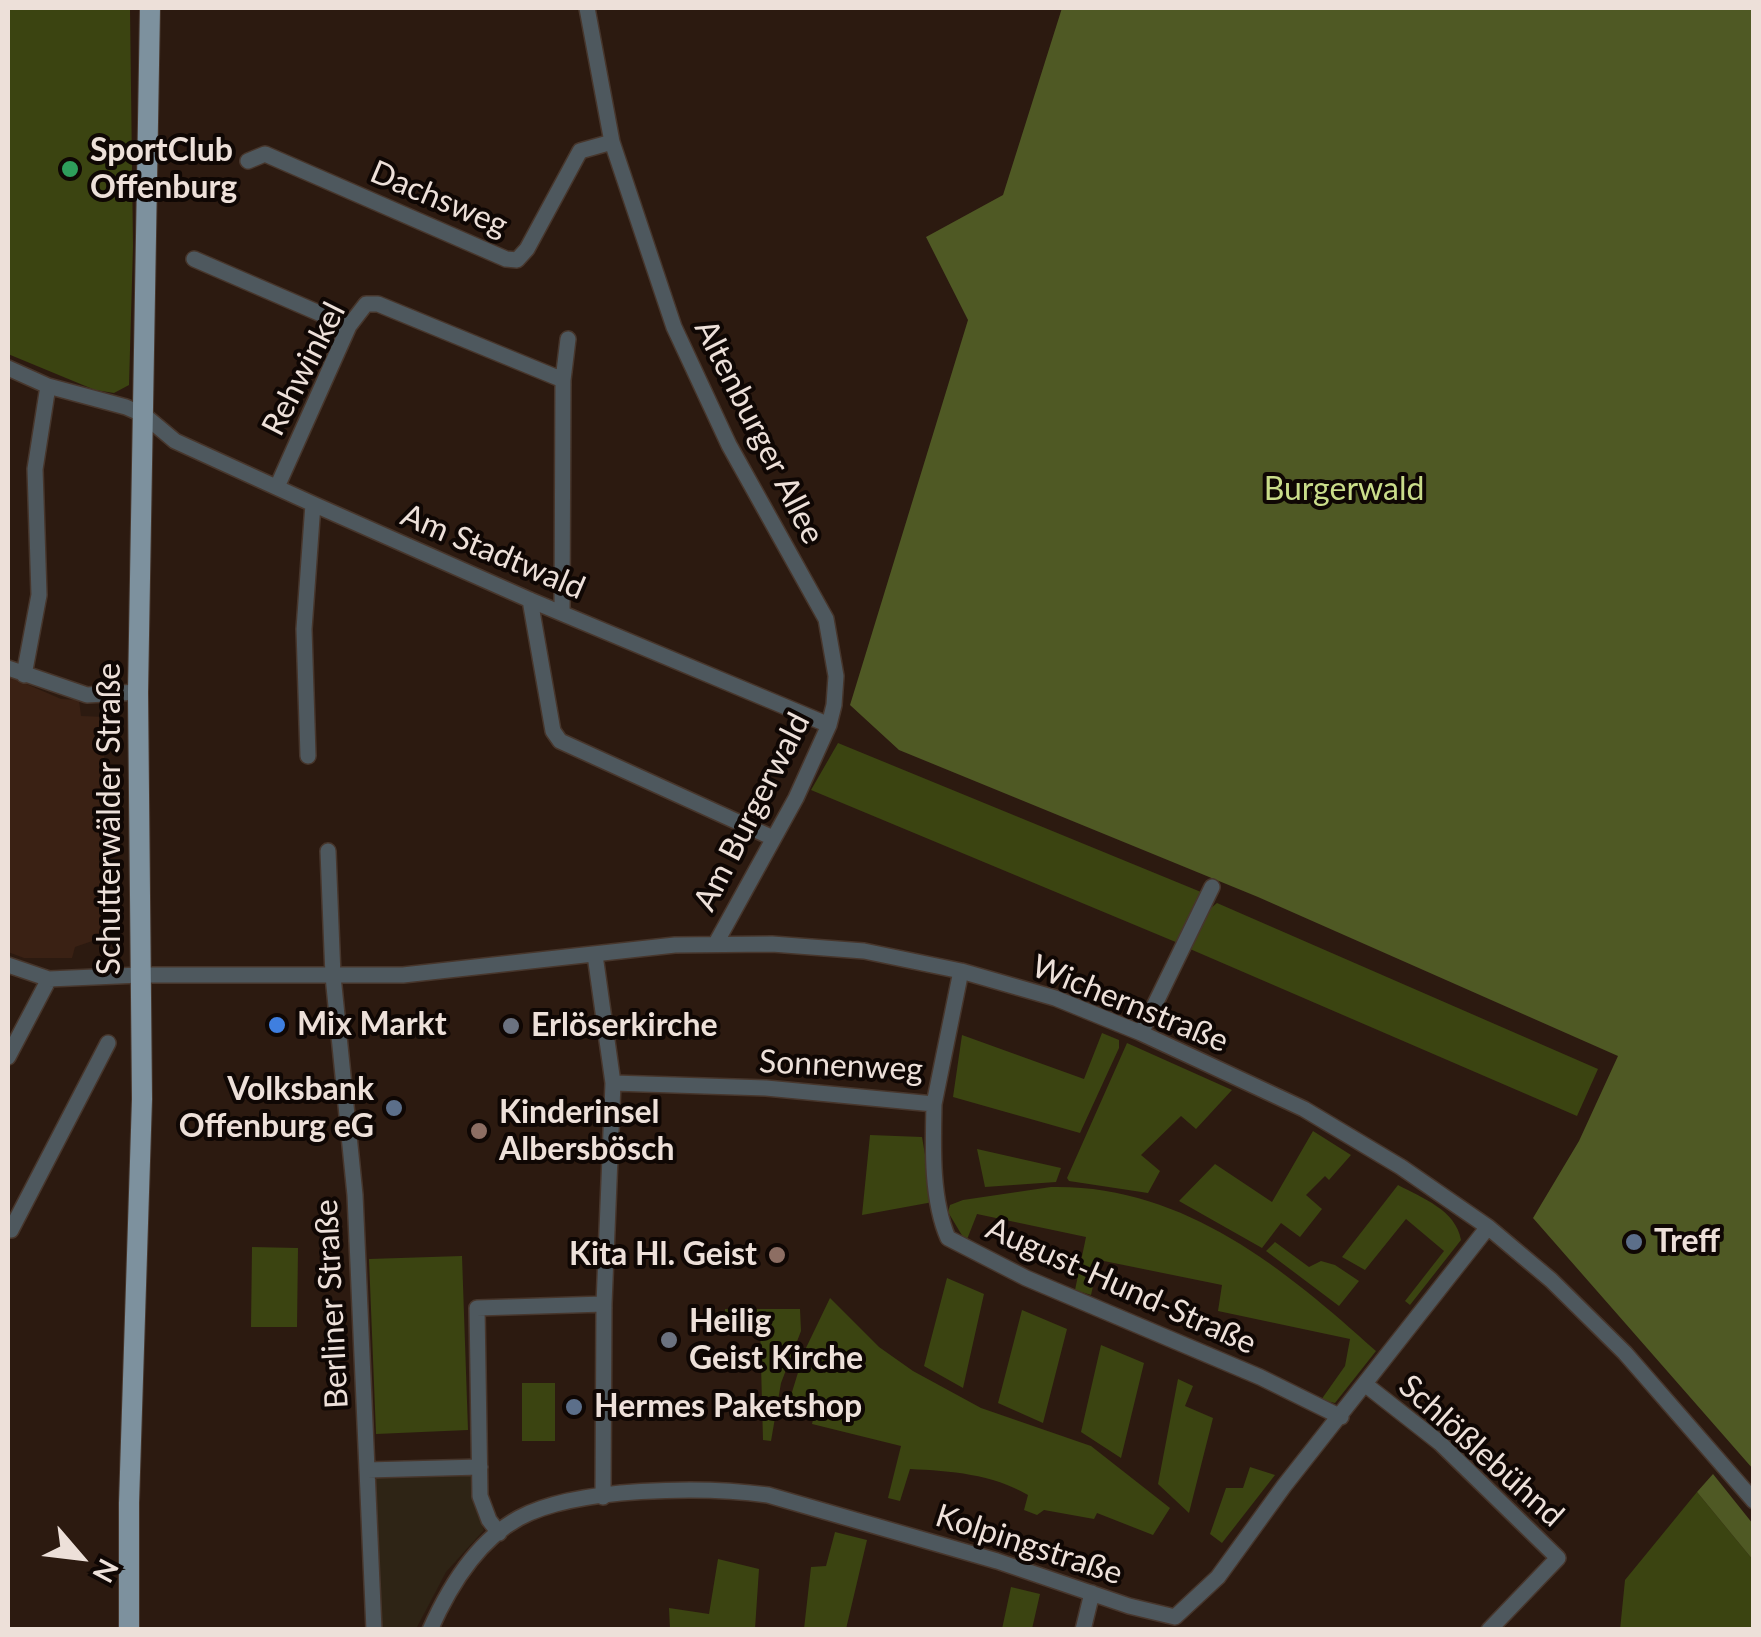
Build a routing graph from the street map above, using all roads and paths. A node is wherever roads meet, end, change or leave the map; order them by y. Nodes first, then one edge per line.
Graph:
1 (150, 8) edge
2 (587, 8) edge
3 (612, 142) junction
4 (248, 160) dead end
5 (194, 259) dead end
6 (350, 326) junction
7 (568, 339) dead end
8 (8, 368) edge
9 (563, 380) junction
10 (48, 386) junction
11 (144, 415) junction
12 (277, 487) junction
13 (313, 504) junction
14 (530, 600) junction
15 (562, 612) junction
16 (8, 668) edge
17 (24, 676) junction
18 (138, 692) junction
19 (834, 705) joint
20 (829, 725) junction
21 (308, 756) dead end
22 (773, 838) junction
23 (328, 851) dead end
24 (1212, 886) dead end
25 (716, 943) junction
26 (595, 955) junction
27 (8, 965) edge
28 (961, 971) junction
29 (140, 975) junction
30 (333, 976) junction
31 (49, 980) junction
32 (1140, 1033) junction
33 (108, 1043) dead end
34 (8, 1057) edge
35 (613, 1083) junction
36 (934, 1104) junction
37 (1488, 1227) junction
38 (8, 1230) edge
39 (604, 1304) junction
40 (1366, 1386) junction
41 (1340, 1417) junction
42 (480, 1467) junction
43 (368, 1470) junction
44 (603, 1497) junction
45 (1754, 1502) edge
46 (499, 1533) junction
47 (1092, 1594) junction
48 (1181, 1623) edge
49 (129, 1630) edge
50 (374, 1630) edge
51 (430, 1630) edge
52 (1083, 1630) edge
53 (1489, 1630) edge

1 - 11 main road, Schutterwälder Straße
2 - 3 street, Altenburger Allee
3 - 4 street, Dachsweg
3 - 19 street, Altenburger Allee
5 - 6 street
6 - 9 street, Rehwinkel
6 - 12 street, Rehwinkel
7 - 9 street
8 - 10 street, Am Stadtwald
9 - 15 street
10 - 11 street, Am Stadtwald
10 - 17 street
11 - 12 street, Am Stadtwald
11 - 18 main road, Schutterwälder Straße
12 - 13 street, Am Stadtwald
13 - 14 street, Am Stadtwald
13 - 21 street
14 - 15 street, Am Stadtwald
14 - 22 street
15 - 20 street, Am Stadtwald
16 - 17 street
17 - 18 street
18 - 29 main road, Schutterwälder Straße
19 - 20 street, Am Burgerwald
20 - 22 street, Am Burgerwald
22 - 25 street, Am Burgerwald
23 - 30 street
24 - 32 street
25 - 26 street, Wichernstraße
25 - 28 street, Wichernstraße
26 - 30 street, Wichernstraße
26 - 35 street
27 - 31 street
28 - 32 street, Wichernstraße
28 - 36 street, Sonnenweg
29 - 30 street, Wichernstraße
29 - 31 street, Wichernstraße
29 - 49 main road, Schutterwälder Straße
30 - 43 street, Berliner Straße
31 - 34 street
32 - 37 street, Wichernstraße
33 - 38 street
35 - 36 street, Sonnenweg
35 - 39 street
36 - 41 street, August-Hund-Straße
37 - 40 street, Kolpingstraße
37 - 45 street, Wichernstraße
39 - 42 street
39 - 44 street
40 - 41 street, Kolpingstraße
40 - 53 street, Schlößlebühnd
41 - 48 street, Kolpingstraße
42 - 43 street
42 - 46 street
43 - 50 street, Berliner Straße
44 - 46 street, Kolpingstraße
44 - 47 street, Kolpingstraße
46 - 51 street, Kolpingstraße
47 - 48 street, Kolpingstraße
47 - 52 street

